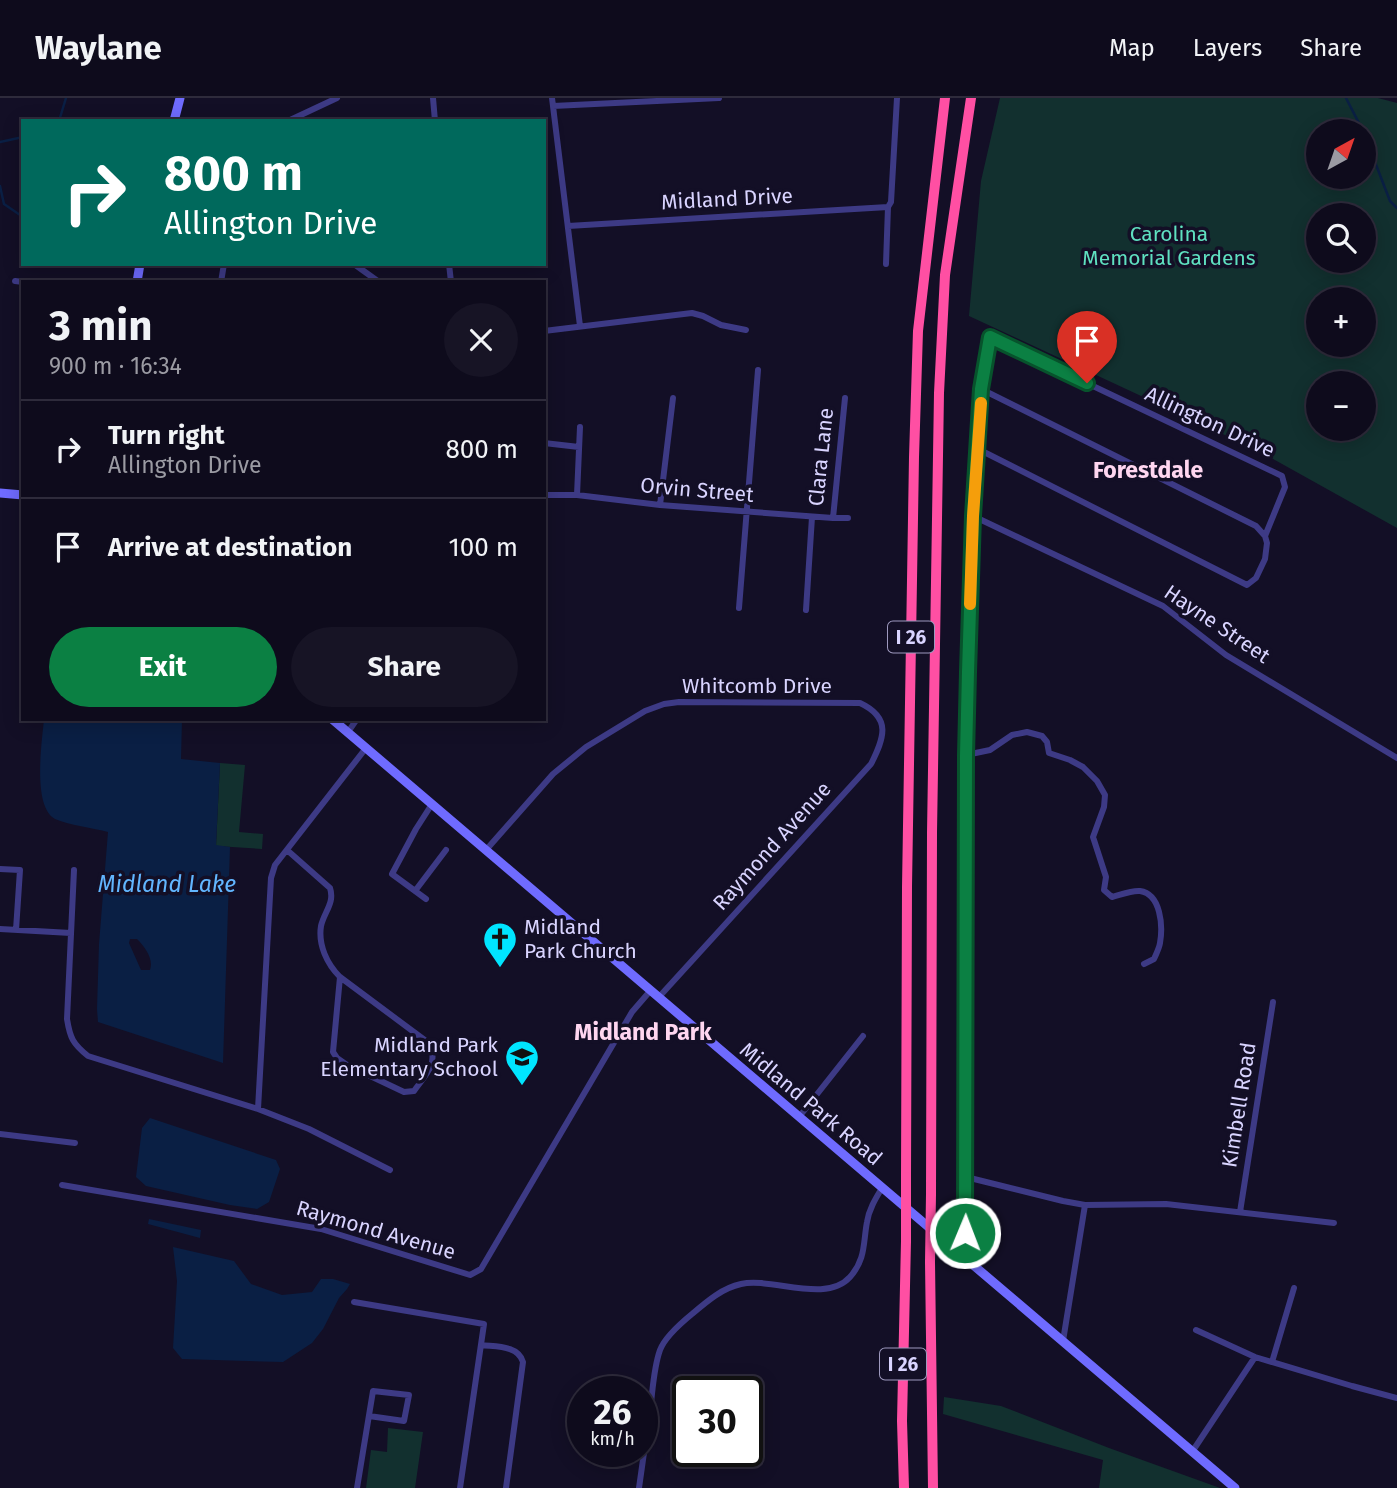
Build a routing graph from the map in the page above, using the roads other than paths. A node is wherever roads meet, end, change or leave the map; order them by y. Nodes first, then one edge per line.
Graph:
1 (180, 98) edge
2 (337, 98) edge
3 (433, 98) edge
4 (719, 98) edge
5 (897, 98) edge
6 (945, 98) edge
7 (971, 98) edge
8 (553, 102) edge
9 (175, 119) edge
10 (292, 119) edge
11 (435, 119) edge
12 (888, 207) junction
13 (568, 226) junction
14 (886, 264) dead end
15 (357, 266) edge
16 (376, 280) edge
17 (580, 326) junction
18 (746, 330) dead end
19 (546, 331) edge
20 (758, 370) dead end
21 (981, 389) junction
22 (673, 398) dead end
23 (845, 398) dead end
24 (580, 427) dead end
25 (546, 443) edge
26 (579, 447) junction
27 (978, 449) junction
28 (0, 493) edge
29 (21, 495) edge
30 (546, 495) edge
31 (577, 495) junction
32 (660, 505) junction
33 (746, 512) junction
34 (973, 516) junction
35 (813, 517) junction
36 (832, 518) junction
37 (848, 518) dead end
38 (1265, 536) junction
39 (739, 608) dead end
40 (807, 610) dead end
41 (334, 721) edge
42 (356, 721) edge
43 (348, 732) junction
44 (366, 748) junction
45 (966, 755) junction
46 (1397, 758) edge
47 (855, 781) joint
48 (432, 804) junction
49 (287, 850) junction
50 (446, 850) dead end
51 (486, 850) junction
52 (0, 869) edge
53 (74, 870) dead end
54 (415, 891) junction
55 (426, 899) dead end
56 (0, 929) edge
57 (16, 930) junction
58 (71, 933) junction
59 (1144, 964) dead end
60 (340, 977) junction
61 (655, 994) junction
62 (1273, 1002) dead end
63 (863, 1037) dead end
64 (258, 1108) junction
65 (799, 1117) junction
66 (0, 1134) edge
67 (75, 1143) dead end
68 (390, 1170) dead end
69 (966, 1177) junction
70 (62, 1185) dead end
71 (882, 1188) junction
72 (1085, 1205) junction
73 (1240, 1212) junction
74 (1334, 1223) dead end
75 (960, 1253) junction
76 (1294, 1288) dead end
77 (354, 1302) dead end
78 (1196, 1330) dead end
79 (1063, 1341) junction
80 (481, 1345) junction
81 (1255, 1357) junction
82 (1272, 1362) junction
83 (1397, 1398) edge
84 (369, 1416) junction
85 (1192, 1452) junction
86 (357, 1488) edge
87 (460, 1488) edge
88 (506, 1488) edge
89 (639, 1488) edge
90 (904, 1488) edge
91 (933, 1488) edge
92 (1235, 1488) edge

1 - 9 street
2 - 10 street
3 - 11 street
4 - 8 street
5 - 12 street
6 - 90 highway, I 26, bridge
7 - 91 highway, I 26, bridge
8 - 13 street
12 - 13 street, Midland Drive
12 - 14 street
13 - 17 street
15 - 16 street
17 - 18 street
17 - 19 street
20 - 33 street
21 - 27 street
21 - 38 street
21 - 38 street, Allington Drive
22 - 32 street
23 - 36 street, Clara Lane
24 - 26 street
25 - 26 street
26 - 31 street
27 - 34 street
27 - 38 street, Allington Drive
28 - 29 street
30 - 31 street, Orvin Street
31 - 32 street, Orvin Street
32 - 33 street, Orvin Street
33 - 35 street, Orvin Street
33 - 39 street
34 - 45 street
34 - 46 street, Hayne Street
35 - 36 street, Orvin Street
35 - 40 street
36 - 37 street, Orvin Street
41 - 43 street, Midland Park Road
42 - 43 street
43 - 44 street, Midland Park Road
44 - 48 street, Midland Park Road
44 - 49 street
45 - 59 street
45 - 69 street
47 - 51 street, Whitcomb Drive
47 - 61 street, Raymond Avenue
48 - 51 street, Midland Park Road
48 - 54 street
49 - 60 street
49 - 64 street
50 - 54 street
51 - 61 street, Midland Park Road
52 - 57 street
53 - 58 street
54 - 55 street
56 - 57 street
57 - 58 street
58 - 64 street
60 - 60 street
61 - 65 street, Midland Park Road
61 - 70 street, Raymond Avenue
62 - 73 street, Kimbell Road
63 - 65 street
64 - 68 street
65 - 71 street, Midland Park Road
66 - 67 street
69 - 72 street
69 - 75 street
71 - 75 street, Midland Park Road
71 - 89 street
72 - 73 street
72 - 79 street
73 - 74 street
75 - 79 street, Midland Park Road
76 - 82 street
77 - 80 street
78 - 81 street
79 - 85 street, Midland Park Road
80 - 87 street
80 - 88 street
81 - 82 street
81 - 85 street
82 - 83 street
84 - 84 street
84 - 86 street
85 - 92 street, Midland Park Road

